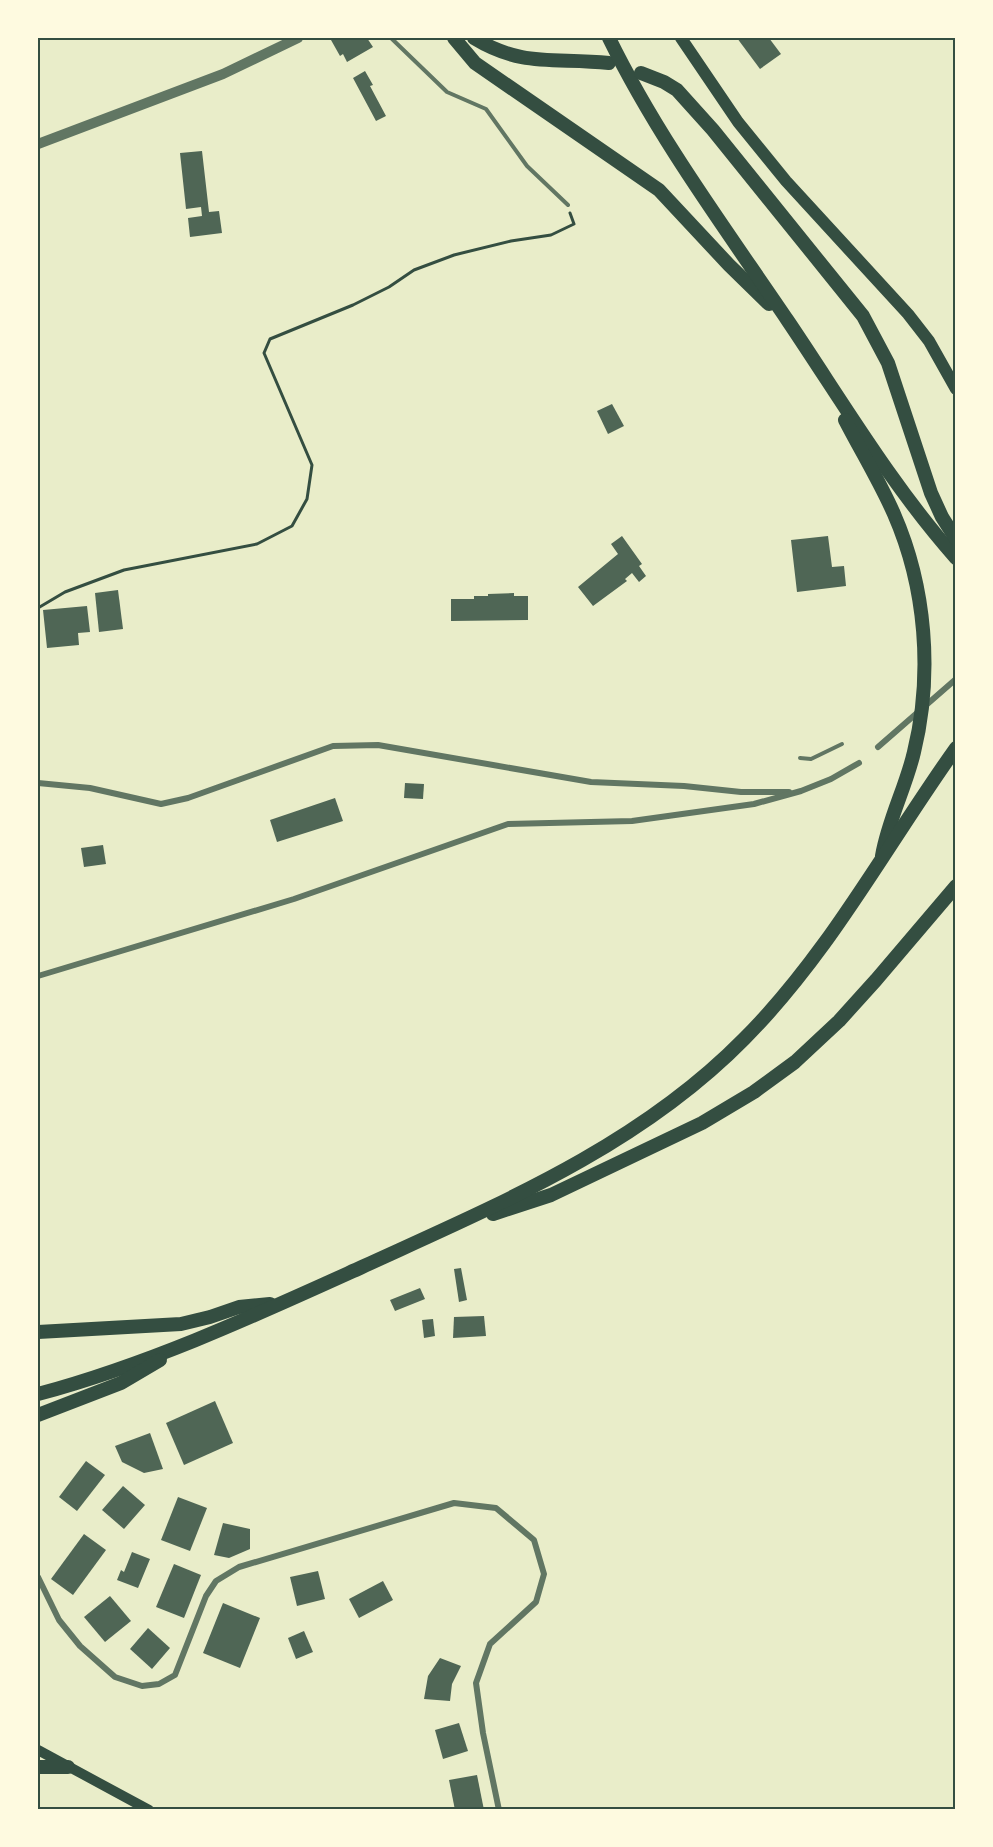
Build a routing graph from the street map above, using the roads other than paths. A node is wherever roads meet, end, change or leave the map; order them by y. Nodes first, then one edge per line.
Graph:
1 (298, 38) edge
2 (391, 38) edge
3 (454, 38) edge
4 (474, 38) edge
5 (609, 38) edge
6 (681, 38) edge
7 (609, 63) dead end
8 (641, 73) dead end
9 (38, 144) edge
10 (568, 205) road end
11 (790, 324) junction
12 (817, 365) junction
13 (956, 389) edge
14 (956, 539) edge
15 (956, 558) edge
16 (956, 680) edge
17 (842, 744) dead end
18 (878, 747) dead end
19 (956, 748) edge
20 (800, 758) dead end
21 (859, 763) dead end
22 (38, 783) edge
23 (801, 791) junction
24 (881, 861) junction
25 (956, 886) edge
26 (38, 976) edge
27 (442, 1231) junction
28 (284, 1303) junction
29 (38, 1332) edge
30 (190, 1342) junction
31 (38, 1394) edge
32 (38, 1415) edge
33 (38, 1577) edge
34 (38, 1750) edge
35 (38, 1767) edge
36 (68, 1767) junction
37 (148, 1809) edge
38 (499, 1809) edge

1 - 9 street
2 - 10 lane
3 - 11 highway
4 - 7 highway
5 - 11 highway
6 - 13 main road
8 - 14 highway
11 - 12 highway
12 - 15 highway
12 - 24 highway
16 - 18 street
17 - 20 lane
19 - 24 highway
21 - 23 street
22 - 23 street
23 - 26 street
24 - 27 highway
25 - 27 highway
27 - 28 highway
28 - 29 highway
28 - 30 highway
30 - 31 highway
30 - 32 highway
33 - 38 street
34 - 36 main road
35 - 36 highway
36 - 37 main road

